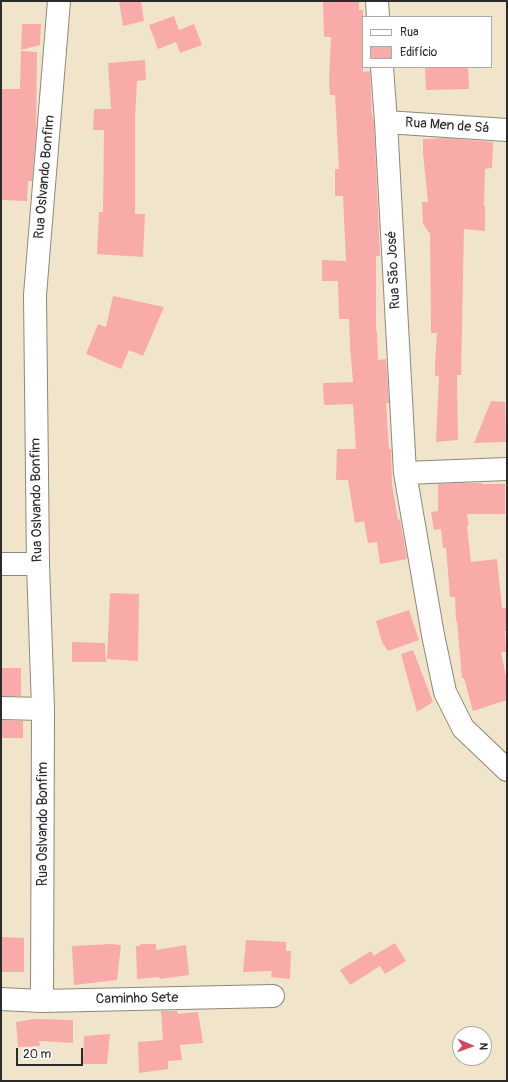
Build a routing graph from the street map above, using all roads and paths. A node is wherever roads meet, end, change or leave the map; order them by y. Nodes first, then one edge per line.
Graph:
1 (59, 1) edge
2 (376, 1) edge
3 (378, 16) edge
4 (382, 68) edge
5 (386, 122) junction
6 (507, 130) edge
7 (507, 469) edge
8 (405, 473) junction
9 (1, 564) edge
10 (38, 564) junction
11 (1, 708) edge
12 (43, 709) junction
13 (507, 770) edge
14 (273, 996) dead end
15 (1, 999) edge
16 (42, 1001) junction

1 - 10 street, Rua Oslvando Bonfim
2 - 3 street
4 - 5 street, Rua São José
5 - 6 street, Rua Men de Sá
5 - 8 street, Rua São José
7 - 8 street
8 - 13 street, Rua São José
9 - 10 street
10 - 12 street, Rua Oslvando Bonfim
11 - 12 street
12 - 16 street, Rua Oslvando Bonfim
14 - 16 street, Caminho Sete
15 - 16 street, Caminho Sete

